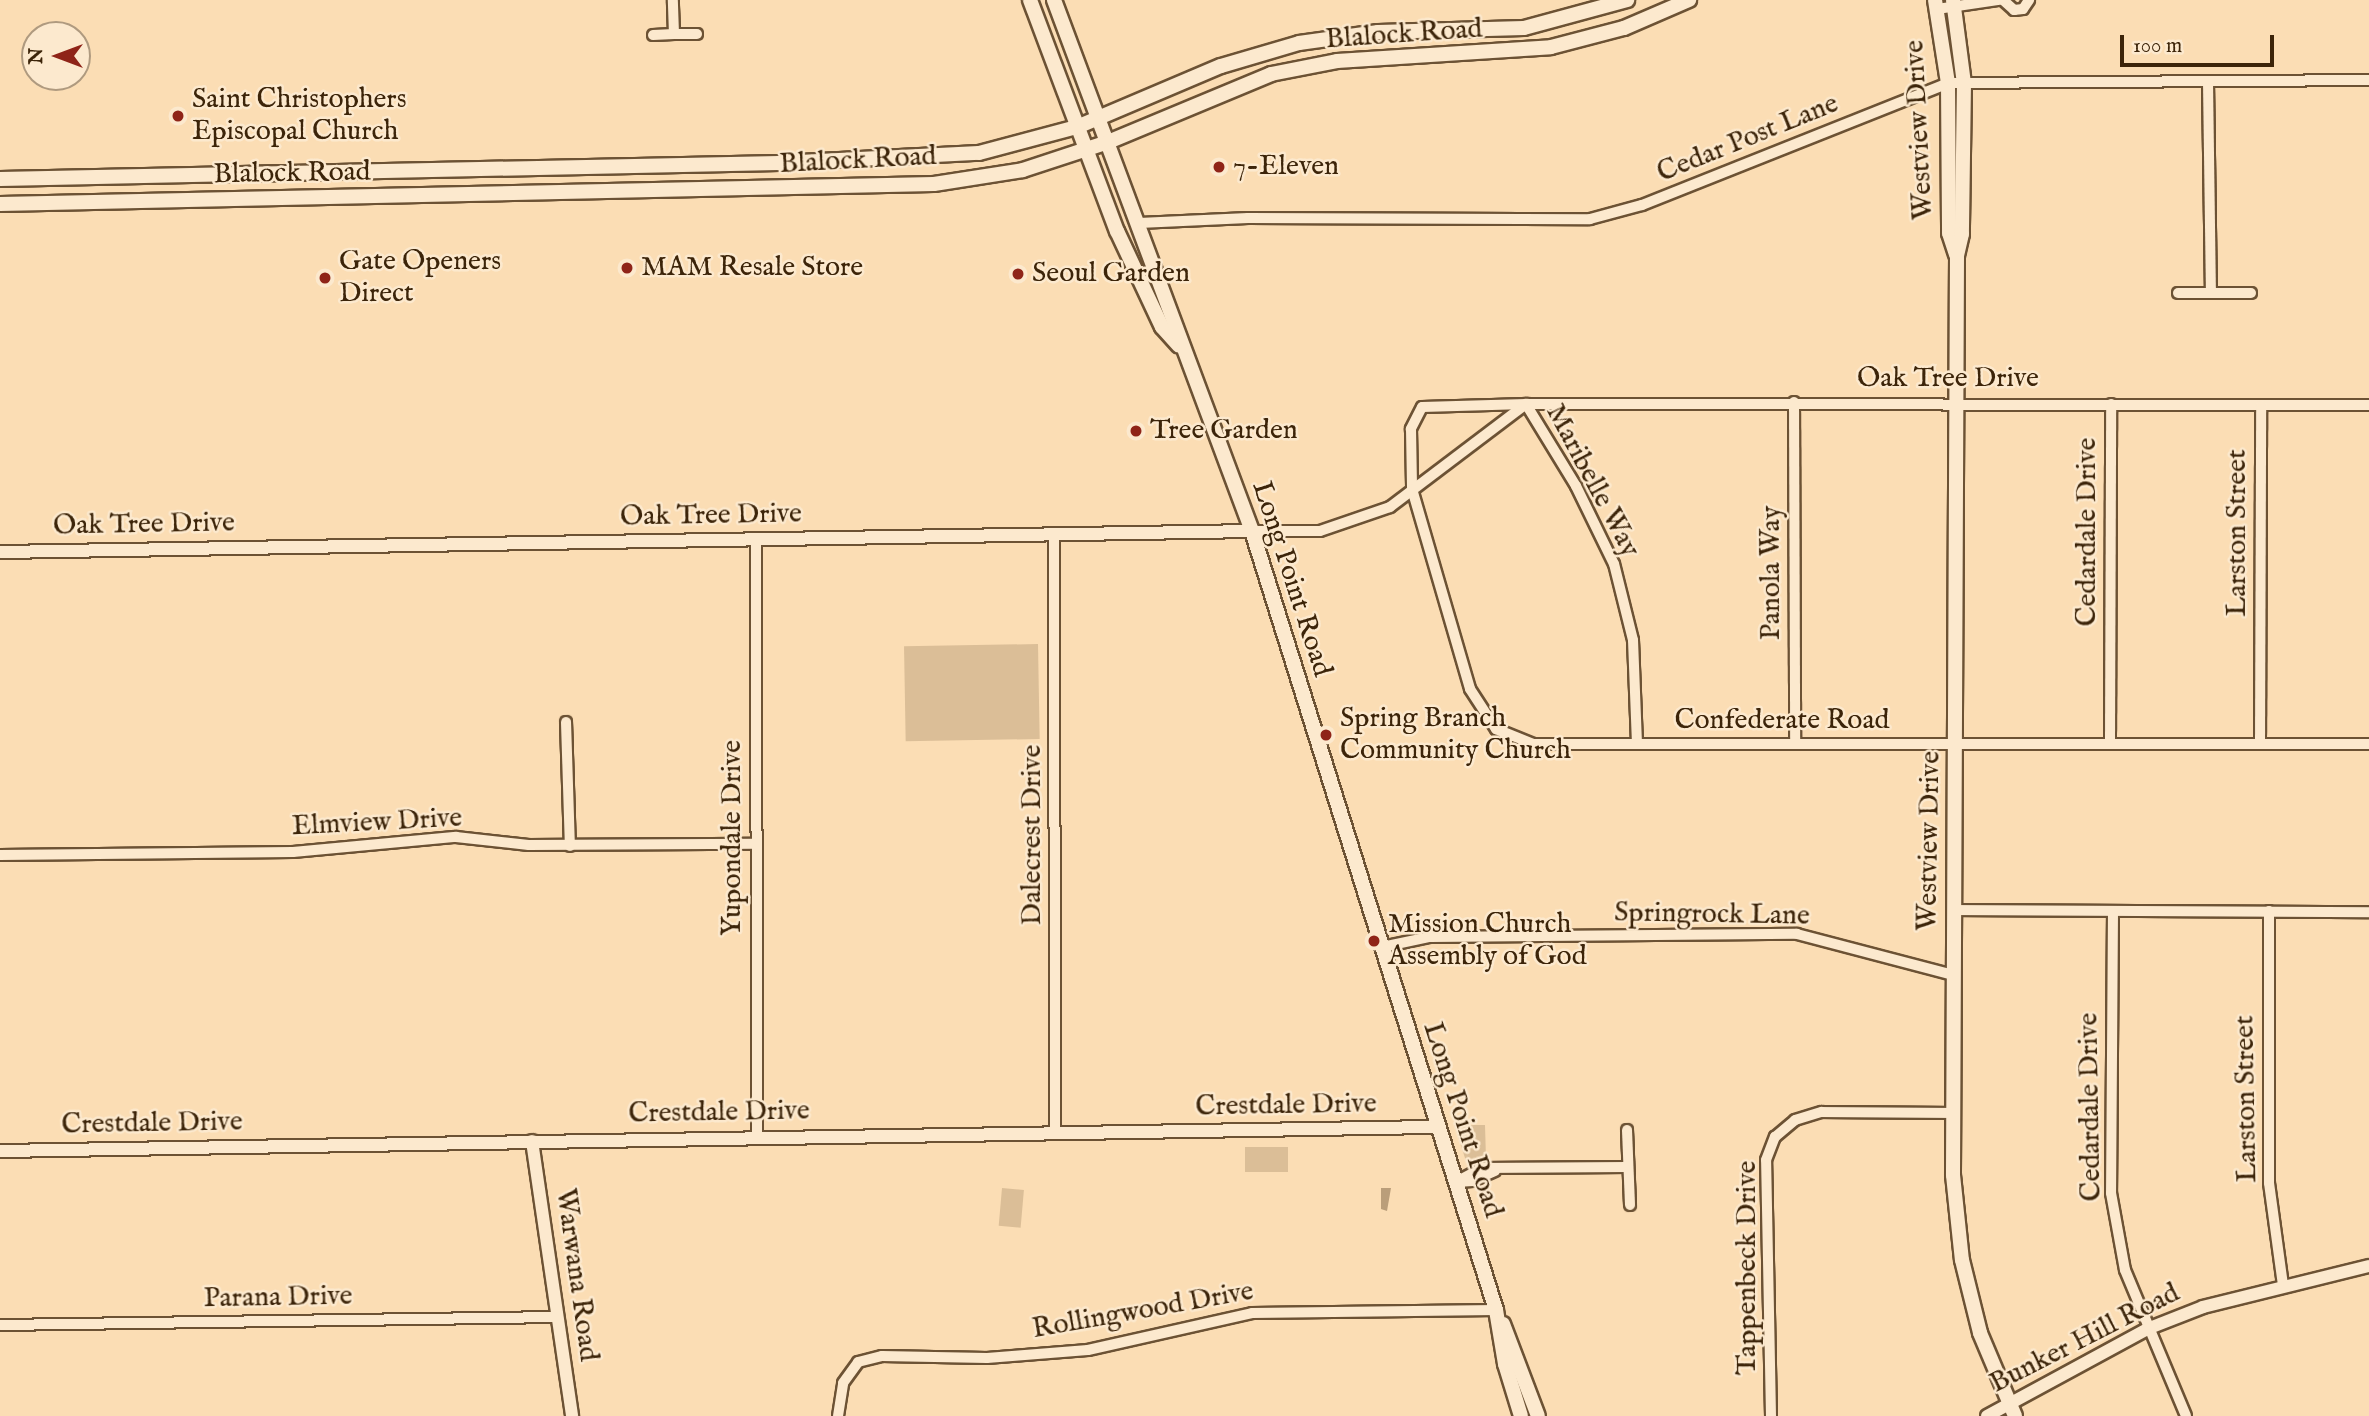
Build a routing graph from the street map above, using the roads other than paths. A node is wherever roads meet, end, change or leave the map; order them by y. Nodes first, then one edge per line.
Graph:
1 (673, 0) edge
2 (1030, 0) edge
3 (1054, 0) edge
4 (1689, 0) edge
5 (2001, 0) edge
6 (2029, 0) edge
7 (1621, 3) edge
8 (1954, 3) edge
9 (1936, 5) edge
10 (1624, 27) junction
11 (1428, 33) junction
12 (674, 34) junction
13 (697, 34) dead end
14 (653, 35) dead end
15 (1261, 53) junction
16 (1427, 57) junction
17 (1270, 74) junction
18 (2369, 80) edge
19 (2208, 82) junction
20 (1948, 83) junction
21 (1964, 83) junction
22 (1099, 118) junction
23 (1077, 127) junction
24 (1108, 142) junction
25 (1084, 150) junction
26 (909, 159) junction
27 (779, 163) junction
28 (639, 166) junction
29 (481, 167) junction
30 (300, 171) junction
31 (131, 176) junction
32 (0, 179) edge
33 (909, 185) junction
34 (780, 189) junction
35 (646, 191) junction
36 (483, 195) junction
37 (299, 199) junction
38 (132, 202) junction
39 (0, 205) edge
40 (1139, 223) junction
41 (1957, 256) junction
42 (2178, 293) dead end
43 (2211, 293) junction
44 (2251, 293) dead end
45 (1180, 347) junction
46 (1794, 402) junction
47 (1956, 403) junction
48 (1526, 404) junction
49 (2111, 404) junction
50 (2369, 405) edge
51 (2261, 406) junction
52 (1412, 489) junction
53 (1252, 531) junction
54 (1054, 535) junction
55 (756, 539) junction
56 (0, 552) edge
57 (566, 722) dead end
58 (1637, 744) junction
59 (1795, 744) junction
60 (2110, 744) junction
61 (2260, 744) junction
62 (2369, 744) edge
63 (1956, 745) junction
64 (756, 844) junction
65 (570, 846) junction
66 (0, 855) edge
67 (1953, 910) junction
68 (2113, 911) junction
69 (2269, 911) junction
70 (2369, 912) edge
71 (1382, 947) junction
72 (1953, 975) junction
73 (1952, 1113) junction
74 (1438, 1127) junction
75 (1627, 1130) dead end
76 (1055, 1134) junction
77 (757, 1137) junction
78 (532, 1141) junction
79 (0, 1151) edge
80 (1627, 1167) junction
81 (1456, 1182) junction
82 (1630, 1205) dead end
83 (2369, 1266) edge
84 (2283, 1285) junction
85 (1496, 1310) junction
86 (556, 1317) junction
87 (0, 1325) edge
88 (2147, 1329) junction
89 (2011, 1410) edge
90 (572, 1416) edge
91 (838, 1416) edge
92 (1521, 1416) edge
93 (1538, 1416) edge
94 (1771, 1416) edge
95 (1987, 1416) edge
96 (2186, 1416) edge

1 - 12 street
2 - 23 main road, Long Point Road
3 - 22 main road, Long Point Road
4 - 10 main road, Blalock Road
5 - 6 street
5 - 8 street
7 - 10 main road
7 - 11 main road, Blalock Road
8 - 9 street
8 - 21 main road, Westview Drive
9 - 20 main road, Westview Drive
10 - 16 main road, Blalock Road
11 - 15 main road, Blalock Road
11 - 16 main road
12 - 13 street
12 - 14 street
15 - 17 main road
15 - 22 main road, Blalock Road
16 - 17 main road, Blalock Road
17 - 24 main road, Blalock Road
18 - 19 street, Cedar Post Lane
19 - 21 street, Cedar Post Lane
19 - 43 street
20 - 21 street, Cedar Post Lane
20 - 40 street, Cedar Post Lane
20 - 41 main road, Westview Drive
21 - 41 main road, Westview Drive
22 - 23 main road, Blalock Road
22 - 24 main road, Long Point Road
23 - 25 main road, Long Point Road
23 - 26 main road, Blalock Road
24 - 25 main road, Blalock Road
24 - 40 main road, Long Point Road
25 - 33 main road, Blalock Road
25 - 45 main road, Long Point Road
26 - 27 main road, Blalock Road
26 - 33 main road
27 - 28 main road, Blalock Road
27 - 34 main road
28 - 29 main road, Blalock Road
28 - 35 main road
29 - 30 main road, Blalock Road
29 - 36 main road
30 - 31 main road, Blalock Road
30 - 37 main road
31 - 32 main road, Blalock Road
31 - 38 main road
33 - 34 main road, Blalock Road
34 - 35 main road, Blalock Road
35 - 36 main road, Blalock Road
36 - 37 main road, Blalock Road
37 - 38 main road, Blalock Road
38 - 39 main road, Blalock Road
40 - 45 main road, Long Point Road
41 - 47 main road, Westview Drive
42 - 43 street
43 - 44 street
45 - 53 main road, Long Point Road
46 - 47 street, Oak Tree Drive
46 - 48 street, Oak Tree Drive
46 - 59 street, Panola Way
47 - 49 street, Oak Tree Drive
47 - 63 main road, Westview Drive
48 - 52 street, Oak Tree Drive
48 - 52 street, Oak Tree Drive
48 - 58 street, Maribelle Way
49 - 51 street, Oak Tree Drive
49 - 60 street, Cedardale Drive
50 - 51 street, Oak Tree Drive
51 - 61 street, Larston Street
52 - 53 street, Oak Tree Drive
52 - 58 street, Confederate Road
53 - 54 street, Oak Tree Drive
53 - 71 main road, Long Point Road
54 - 55 street, Oak Tree Drive
54 - 76 street, Dalecrest Drive
55 - 56 street, Oak Tree Drive
55 - 64 street, Yupondale Drive
57 - 65 street
58 - 59 street, Confederate Road
59 - 63 street, Confederate Road
60 - 61 street, Confederate Road
60 - 63 street, Confederate Road
61 - 62 street, Confederate Road
63 - 67 main road, Westview Drive
64 - 65 street, Elmview Drive
64 - 77 street, Yupondale Drive
65 - 66 street, Elmview Drive
67 - 68 street
67 - 72 main road, Westview Drive
68 - 69 street
68 - 88 street, Cedardale Drive
69 - 70 street
69 - 84 street, Larston Street
71 - 72 street, Springrock Lane
71 - 74 main road, Long Point Road
72 - 73 main road, Westview Drive
73 - 89 main road, Westview Drive
73 - 94 street, Tappenbeck Drive
74 - 76 street, Crestdale Drive
74 - 81 main road, Long Point Road
75 - 80 street
76 - 77 street, Crestdale Drive
77 - 78 street, Crestdale Drive
78 - 79 street, Crestdale Drive
78 - 86 street, Warwana Road
80 - 81 street
80 - 82 street
81 - 85 main road, Long Point Road
83 - 84 street, Bunker Hill Road
84 - 88 street, Bunker Hill Road
85 - 91 street, Rollingwood Drive
85 - 92 main road, Long Point Road
85 - 93 main road, Long Point Road
86 - 87 street, Parana Drive
86 - 90 street, Warwana Road
88 - 89 street, Bunker Hill Road
88 - 96 street, Cedardale Drive
89 - 95 street, Bunker Hill Road

